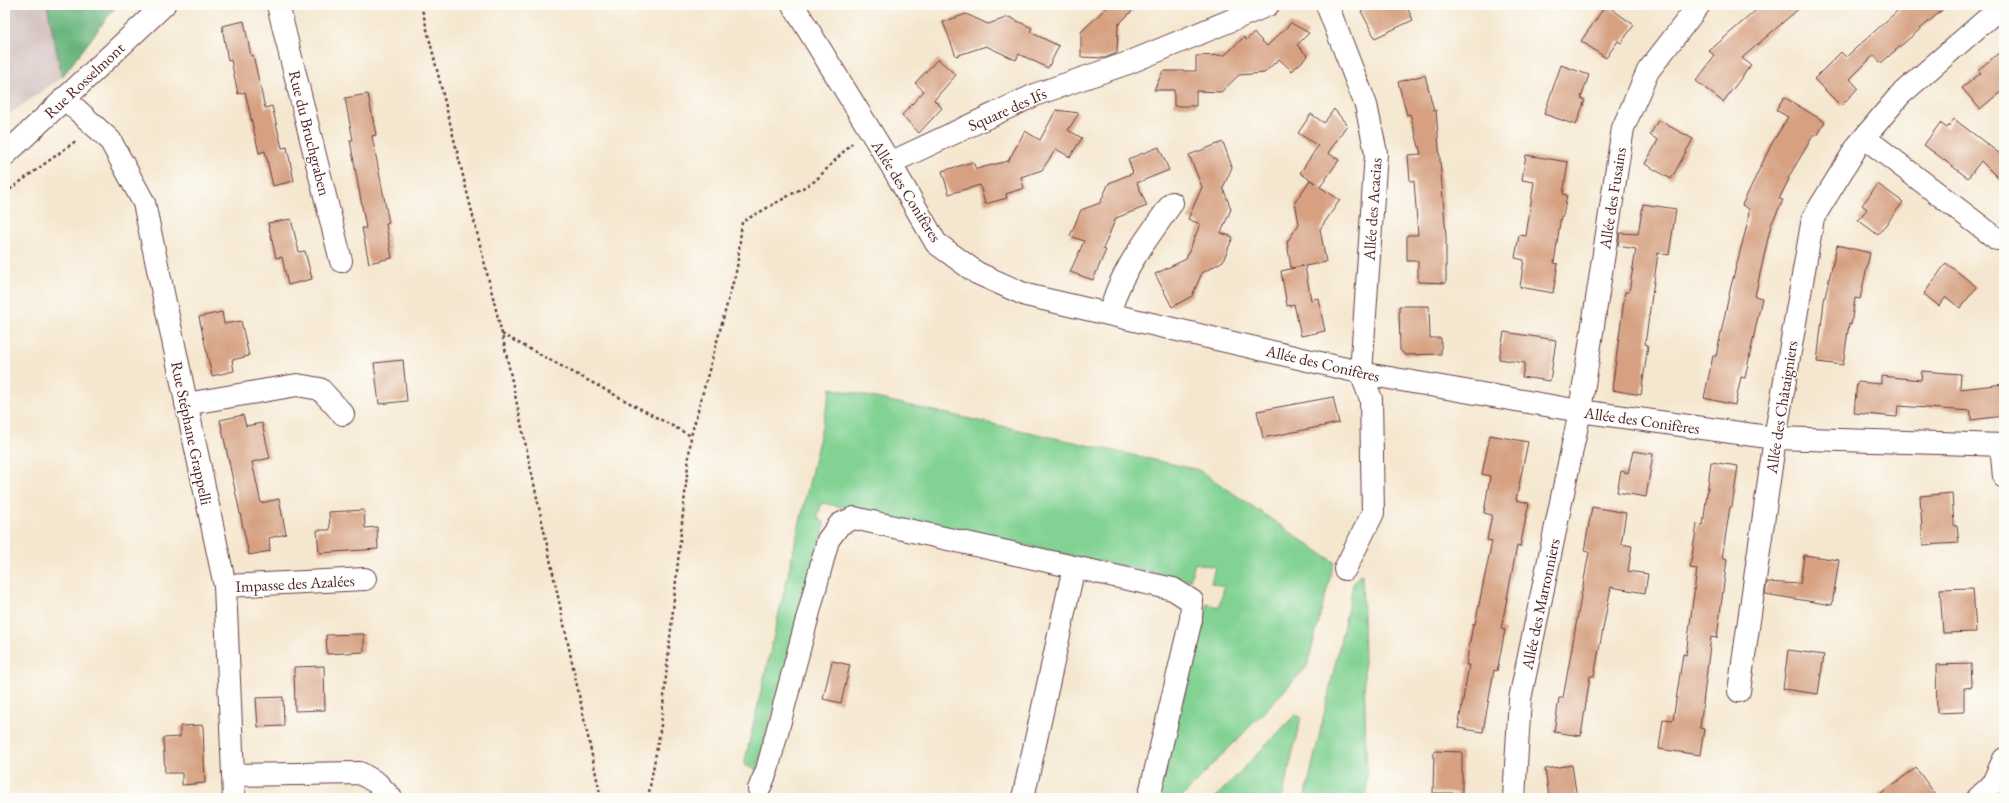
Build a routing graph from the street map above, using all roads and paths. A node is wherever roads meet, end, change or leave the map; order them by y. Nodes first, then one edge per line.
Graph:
1 (164, 5) edge
2 (278, 5) edge
3 (388, 5) edge
4 (396, 5) edge
5 (421, 5) edge
6 (793, 5) edge
7 (1268, 5) edge
8 (1327, 5) edge
9 (1699, 5) edge
10 (2004, 5) edge
11 (64, 98) junction
12 (96, 126) junction
13 (868, 127) junction
14 (1864, 138) junction
15 (5, 155) edge
16 (890, 163) junction
17 (5, 193) edge
18 (1172, 203) dead end
19 (1997, 239) dead end
20 (342, 260) dead end
21 (1110, 314) junction
22 (502, 334) junction
23 (1361, 373) junction
24 (186, 404) junction
25 (1580, 411) junction
26 (343, 414) dead end
27 (691, 436) junction
28 (1775, 438) junction
29 (2002, 445) edge
30 (2004, 477) edge
31 (1074, 567) junction
32 (1345, 569) dead end
33 (365, 579) dead end
34 (224, 586) junction
35 (1739, 691) dead end
36 (2004, 759) edge
37 (234, 775) junction
38 (759, 789) dead end
39 (234, 798) edge
40 (391, 798) edge
41 (601, 798) edge
42 (648, 798) edge
43 (1023, 798) edge
44 (1149, 798) edge
45 (1514, 798) edge
46 (1978, 798) edge

1 - 11 street, Rue Rosselmont
2 - 20 street, Rue du Bruchgraben
3 - 4 path
5 - 22 path
6 - 13 street, Allée des Conifères
7 - 16 street, Square des Ifs
8 - 23 street, Allée des Acacias
9 - 25 street, Allée des Fusains
10 - 14 street, Allée des Châtaigniers
11 - 12 street, Rue Stéphane Grappelli
11 - 15 street, Rue Rosselmont
12 - 17 path
12 - 24 street, Rue Stéphane Grappelli
13 - 16 street, Allée des Conifères
13 - 27 path
14 - 19 street
14 - 28 street, Allée des Châtaigniers
16 - 21 street, Allée des Conifères
18 - 21 street
21 - 23 street, Allée des Conifères
22 - 27 path
22 - 41 path
23 - 25 street, Allée des Conifères
23 - 32 street
24 - 26 street
24 - 34 street, Rue Stéphane Grappelli
25 - 28 street, Allée des Conifères
25 - 45 street, Allée des Marronniers
27 - 42 path
28 - 29 street, Allée des Conifères
28 - 35 street, Allée des Châtaigniers
29 - 30 street
31 - 38 street
31 - 43 street
31 - 44 street
33 - 34 street, Impasse des Azalées
34 - 37 street, Rue Stéphane Grappelli
36 - 46 street
37 - 39 street, Rue Stéphane Grappelli
37 - 40 street

